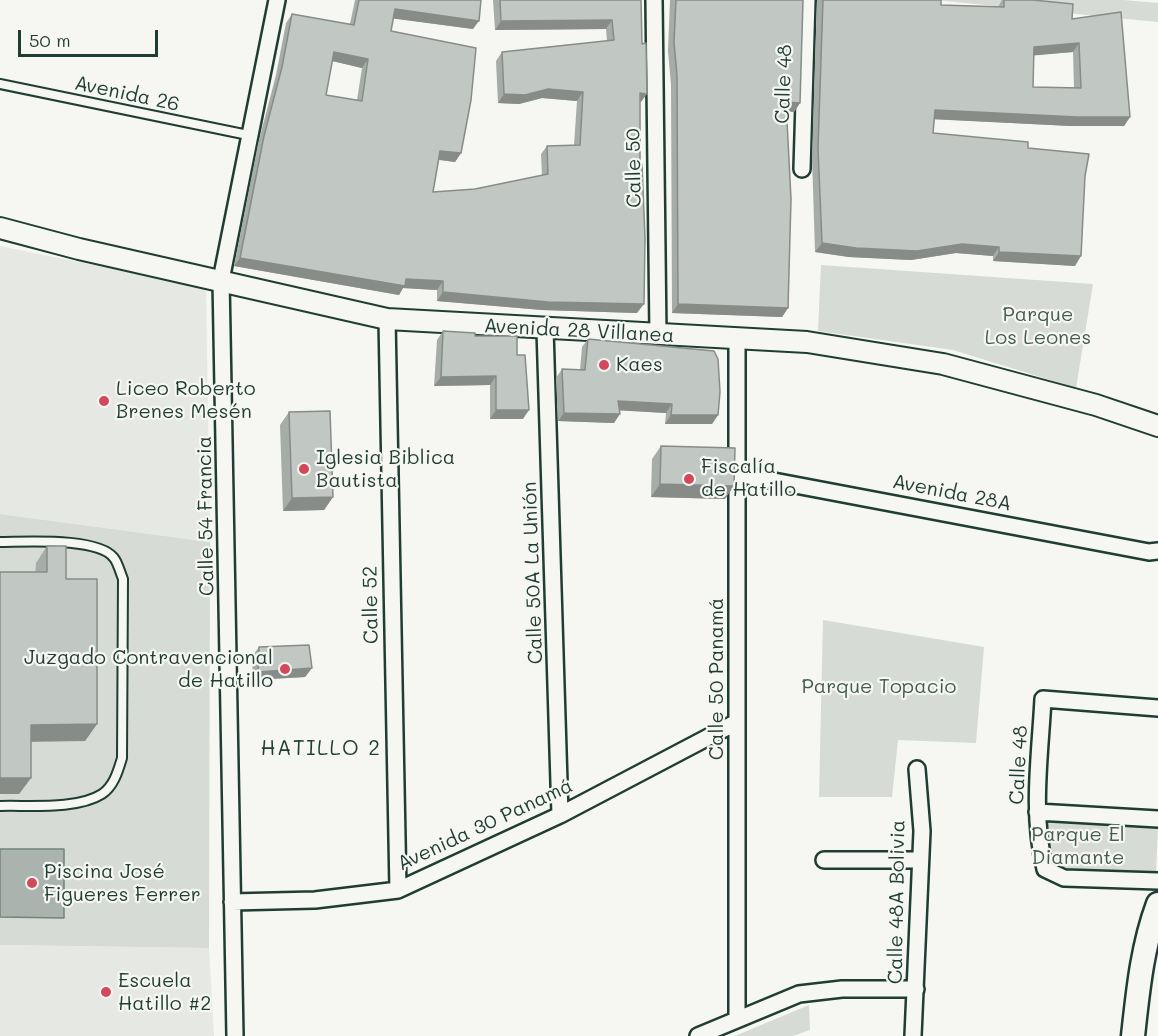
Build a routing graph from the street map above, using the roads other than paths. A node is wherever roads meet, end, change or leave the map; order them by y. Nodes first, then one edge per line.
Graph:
1 (277, 0) edge
2 (654, 0) edge
3 (807, 0) edge
4 (0, 84) edge
5 (248, 135) junction
6 (802, 169) dead end
7 (0, 228) edge
8 (221, 280) junction
9 (387, 319) junction
10 (545, 329) junction
11 (658, 335) junction
12 (737, 340) junction
13 (1158, 426) edge
14 (737, 474) junction
15 (0, 542) edge
16 (1158, 551) edge
17 (1158, 708) edge
18 (738, 722) junction
19 (917, 769) dead end
20 (0, 806) edge
21 (1037, 812) junction
22 (560, 814) junction
23 (1158, 819) edge
24 (824, 860) dead end
25 (920, 860) junction
26 (1158, 881) edge
27 (398, 890) junction
28 (232, 902) junction
29 (1158, 904) edge
30 (916, 989) junction
31 (737, 1018) junction
32 (235, 1036) edge
33 (699, 1036) edge
34 (913, 1036) edge
35 (1133, 1036) edge

1 - 5 street, Calle 54 Francia
2 - 11 street, Calle 50
3 - 6 street, Calle 48
4 - 5 lane, Avenida 26
5 - 8 street, Calle 54 Francia
7 - 8 street, Avenida 28 Villanea
8 - 9 street, Avenida 28 Villanea
8 - 28 street, Calle 54 Francia
9 - 10 street, Avenida 28 Villanea
9 - 27 street, Calle 52
10 - 11 street, Avenida 28 Villanea
10 - 22 street, Calle 50A La Unión
11 - 12 street, Avenida 28 Villanea
12 - 13 street, Avenida 28 Villanea
12 - 14 street, Calle 50 Panamá
14 - 16 street, Avenida 28A
14 - 18 street, Calle 50 Panamá
15 - 20 lane
17 - 21 street, Calle 48
18 - 22 street, Avenida 30 Panamá
18 - 31 street, Calle 50 Panamá
19 - 25 street, Calle 48A Bolivia
21 - 23 street
21 - 26 street, Calle 48
22 - 27 street, Avenida 30 Panamá
24 - 25 street
25 - 30 street, Calle 48A Bolivia
27 - 28 street, Avenida 30 Panamá
28 - 32 street, Calle 54 Francia
29 - 35 main road
30 - 31 street
30 - 34 street, Calle 48A Bolivia
31 - 33 street

